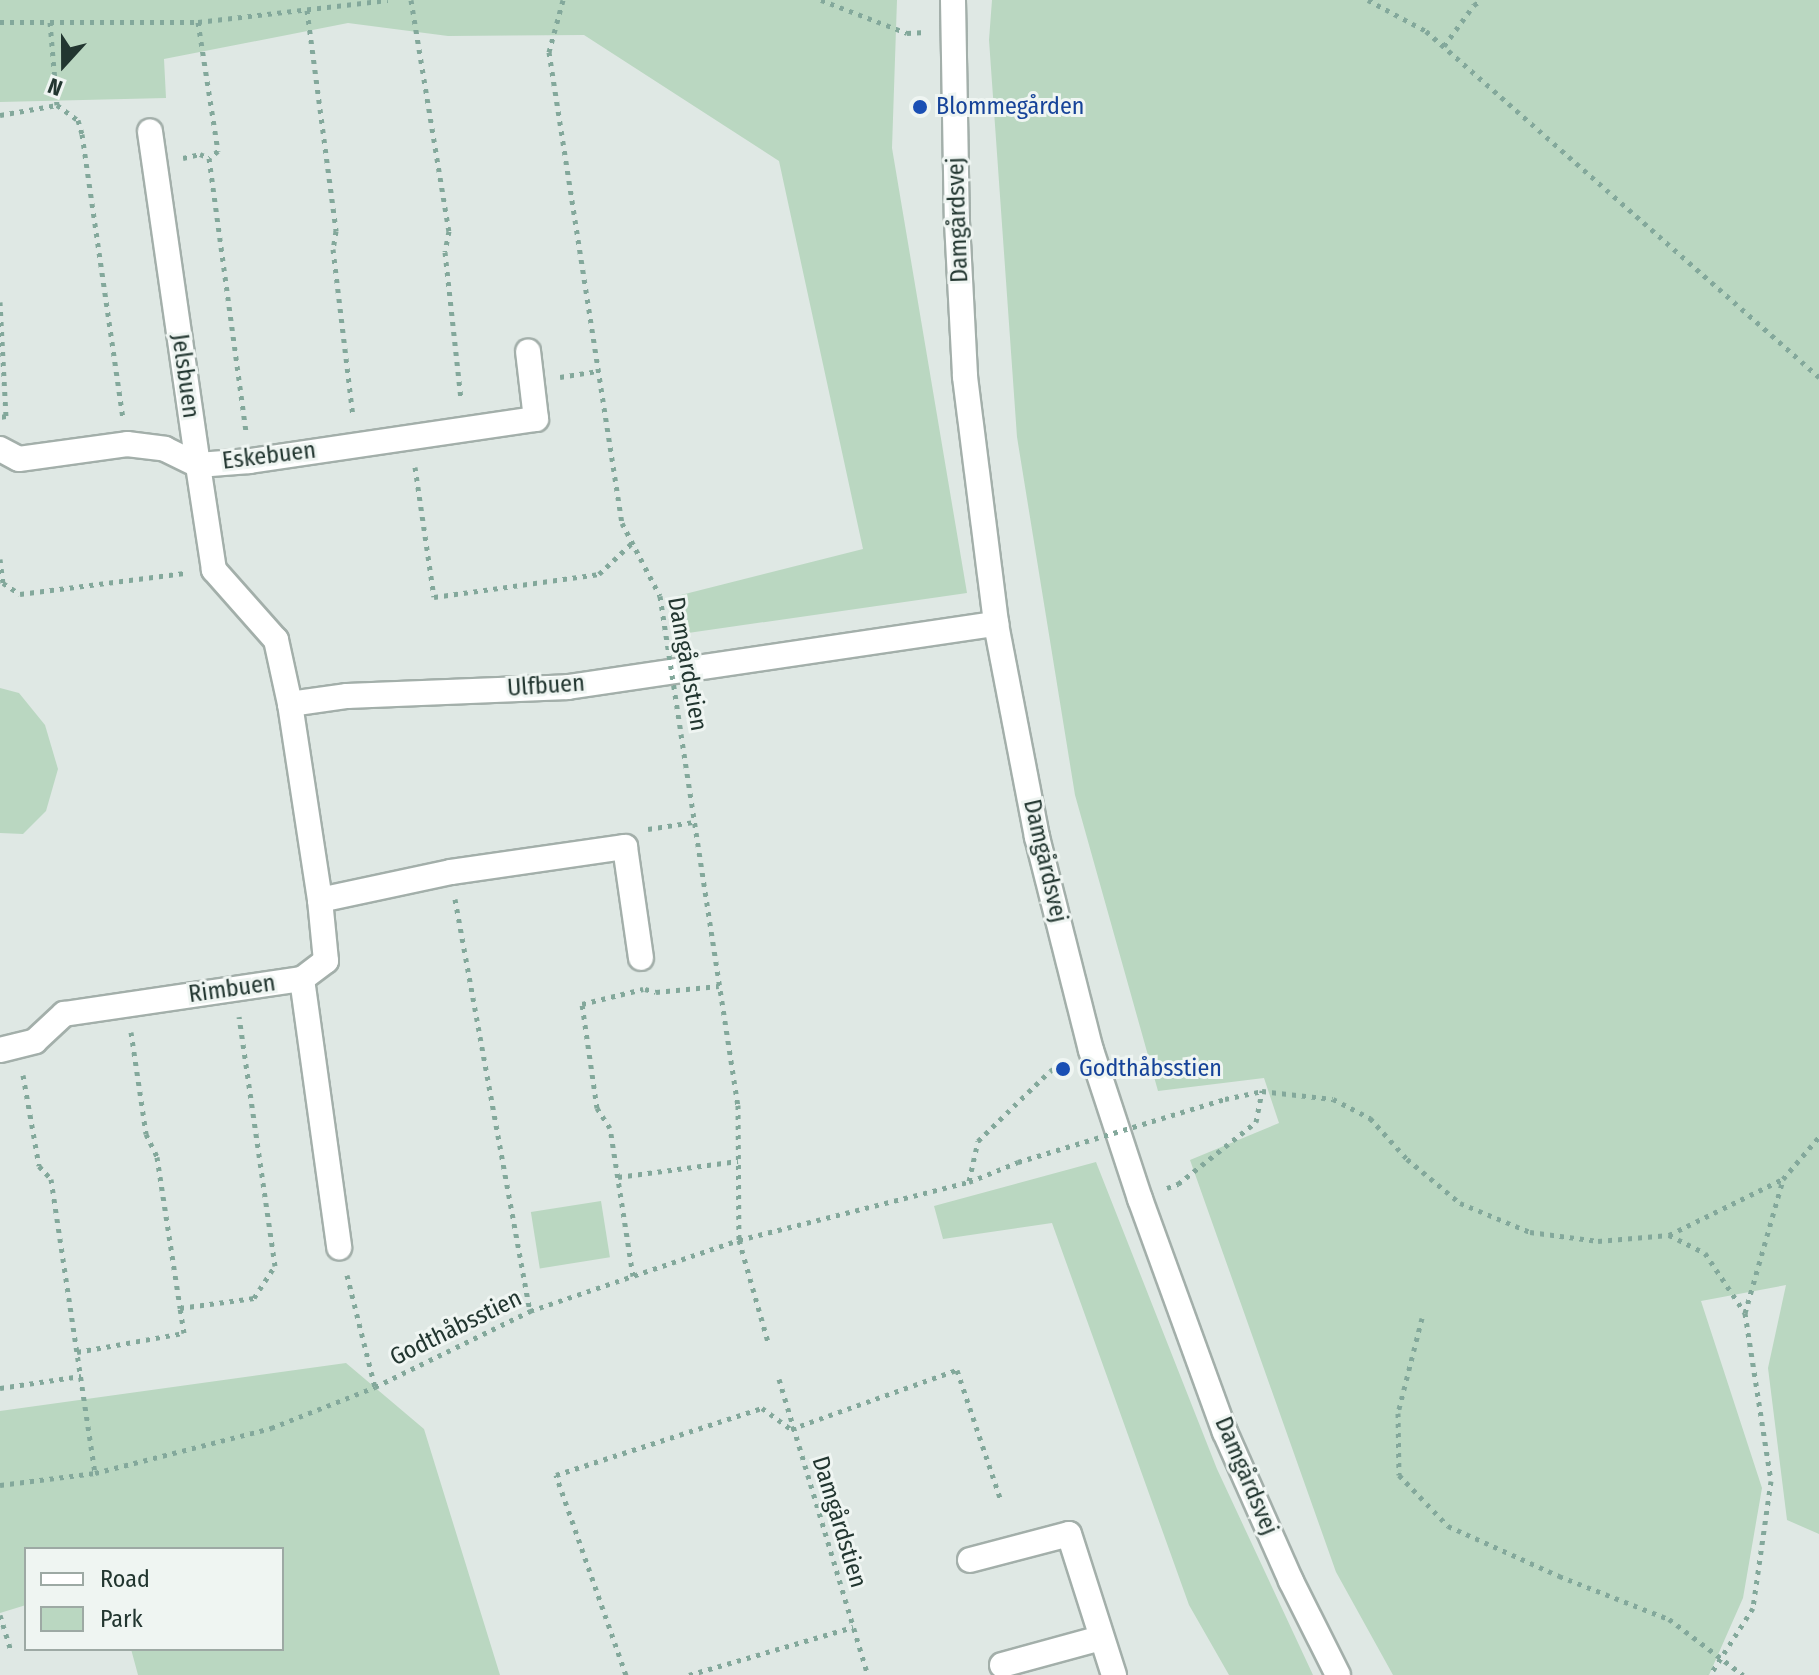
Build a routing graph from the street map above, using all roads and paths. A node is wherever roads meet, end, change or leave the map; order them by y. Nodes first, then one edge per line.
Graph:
1 (388, 0) edge
2 (411, 0) edge
3 (562, 0) edge
4 (821, 0) edge
5 (953, 0) edge
6 (1368, 0) edge
7 (1482, 0) edge
8 (307, 10) junction
9 (0, 22) edge
10 (50, 22) junction
11 (198, 22) junction
12 (907, 33) dead end
13 (1444, 46) junction
14 (57, 105) junction
15 (0, 115) edge
16 (150, 131) dead end
17 (0, 302) edge
18 (528, 351) dead end
19 (599, 371) junction
20 (1819, 377) edge
21 (534, 382) junction
22 (0, 417) edge
23 (124, 423) dead end
24 (465, 429) junction
25 (397, 439) junction
26 (357, 444) junction
27 (0, 449) edge
28 (250, 461) junction
29 (198, 465) junction
30 (632, 543) junction
31 (0, 559) edge
32 (214, 570) junction
33 (996, 624) junction
34 (290, 704) junction
35 (451, 872) junction
36 (320, 900) junction
37 (641, 958) joint
38 (302, 979) junction
39 (719, 986) junction
40 (235, 988) junction
41 (645, 989) junction
42 (126, 1004) junction
43 (9, 1049) edge
44 (1050, 1071) dead end
45 (1262, 1091) junction
46 (1819, 1137) edge
47 (738, 1161) junction
48 (618, 1177) junction
49 (1783, 1179) junction
50 (969, 1182) junction
51 (1178, 1184) dead end
52 (1669, 1235) junction
53 (739, 1240) junction
54 (339, 1247) joint
55 (633, 1276) junction
56 (180, 1308) junction
57 (530, 1311) junction
58 (1745, 1313) junction
59 (1422, 1318) dead end
60 (768, 1342) dead end
61 (77, 1352) junction
62 (81, 1376) junction
63 (779, 1379) dead end
64 (375, 1387) junction
65 (0, 1388) edge
66 (791, 1429) junction
67 (95, 1473) junction
68 (0, 1485) edge
69 (1001, 1501) dead end
70 (970, 1560) dead end
71 (0, 1615) edge
72 (853, 1627) junction
73 (1101, 1638) junction
74 (11, 1651) dead end
75 (1719, 1659) junction
76 (1002, 1665) dead end
77 (626, 1675) edge
78 (689, 1675) edge
79 (868, 1675) edge
80 (1114, 1675) edge
81 (1338, 1675) edge
82 (1710, 1675) edge
83 (1743, 1675) edge

1 - 8 path
2 - 24 path
3 - 19 path, Damgårdstien
4 - 12 path
5 - 33 street, Damgårdsvej
6 - 13 path
7 - 13 path
8 - 11 path
8 - 26 path
9 - 10 path
10 - 11 path
10 - 14 path
11 - 28 path
13 - 20 path
14 - 15 path
14 - 23 path
16 - 29 street, Jelsbuen
17 - 22 path
18 - 21 street, Eskebuen
19 - 21 path
19 - 30 path, Damgårdstien
21 - 24 street, Eskebuen
24 - 25 street, Eskebuen
25 - 26 street, Eskebuen
25 - 30 path
26 - 28 street, Eskebuen
27 - 29 street, Jelsbuen
28 - 29 street, Eskebuen
29 - 32 street, Eskebuen
30 - 39 path, Damgårdstien, bridge
31 - 32 path
32 - 34 street
33 - 34 street, Ulfbuen
33 - 81 street, Damgårdsvej
34 - 36 street
35 - 36 street
35 - 37 street
35 - 57 path
36 - 38 street
37 - 41 path
38 - 40 street, Rimbuen
38 - 54 street, Rimbuen
39 - 41 path
39 - 47 path, Damgårdstien
40 - 42 street, Rimbuen
40 - 56 path
41 - 48 path
42 - 43 street, Rimbuen
42 - 56 path
43 - 61 path
44 - 50 path
45 - 50 path, Godthåbsstien, bridge
45 - 51 path
45 - 52 path, Godthåbsstien
46 - 49 path
47 - 48 path
47 - 53 path, Damgårdstien
48 - 55 path
49 - 52 path
49 - 58 path
50 - 53 path, Godthåbsstien
52 - 58 path
53 - 55 path, Godthåbsstien
53 - 60 path, Damgårdstien
54 - 64 path
55 - 57 path, Godthåbsstien
56 - 61 path
57 - 64 path, Godthåbsstien
58 - 75 path
59 - 75 path
61 - 62 path
62 - 65 path
62 - 67 path
63 - 66 path, Damgårdstien
64 - 67 path, Godthåbsstien
66 - 69 path
66 - 72 path, Damgårdstien
66 - 77 path
67 - 68 path, Godthåbsstien
70 - 73 street
71 - 74 path
72 - 78 path
72 - 79 path, Damgårdstien
73 - 76 street
73 - 80 street
75 - 82 path
75 - 83 path

